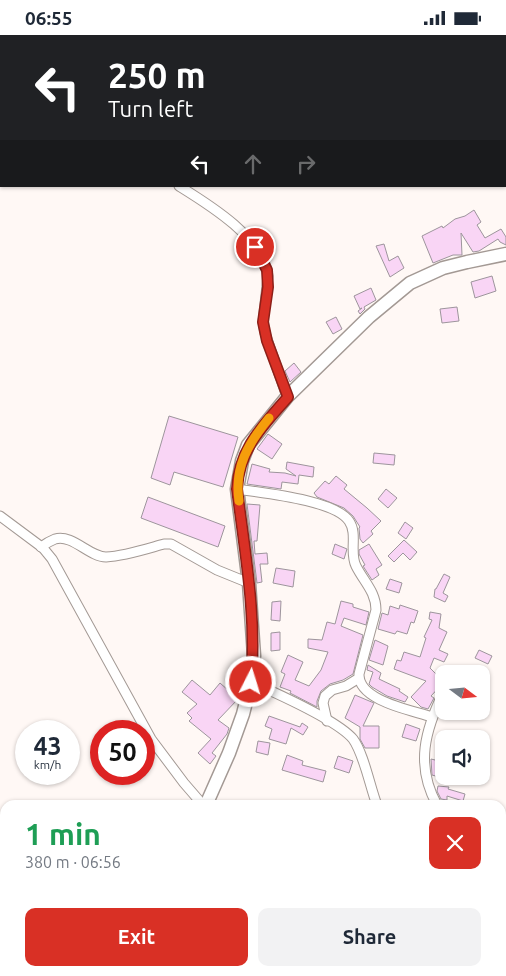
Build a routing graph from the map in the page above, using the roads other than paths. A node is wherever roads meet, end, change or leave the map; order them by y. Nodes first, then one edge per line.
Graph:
1 (181, 187) edge
2 (506, 254) edge
3 (288, 397) junction
4 (237, 489) junction
5 (0, 516) edge
6 (41, 547) junction
7 (249, 583) junction
8 (359, 678) junction
9 (251, 682) junction
10 (435, 710) edge
11 (432, 717) junction
12 (327, 721) junction
13 (199, 800) edge
14 (206, 800) edge
15 (375, 800) edge
16 (435, 800) edge

1 - 3 street
2 - 3 main road
3 - 4 main road
4 - 7 main road
4 - 8 street
5 - 6 street
6 - 7 street
6 - 13 street
7 - 9 main road
8 - 11 street
8 - 12 street
9 - 12 street
9 - 14 main road
10 - 11 street
11 - 16 street
12 - 15 street

